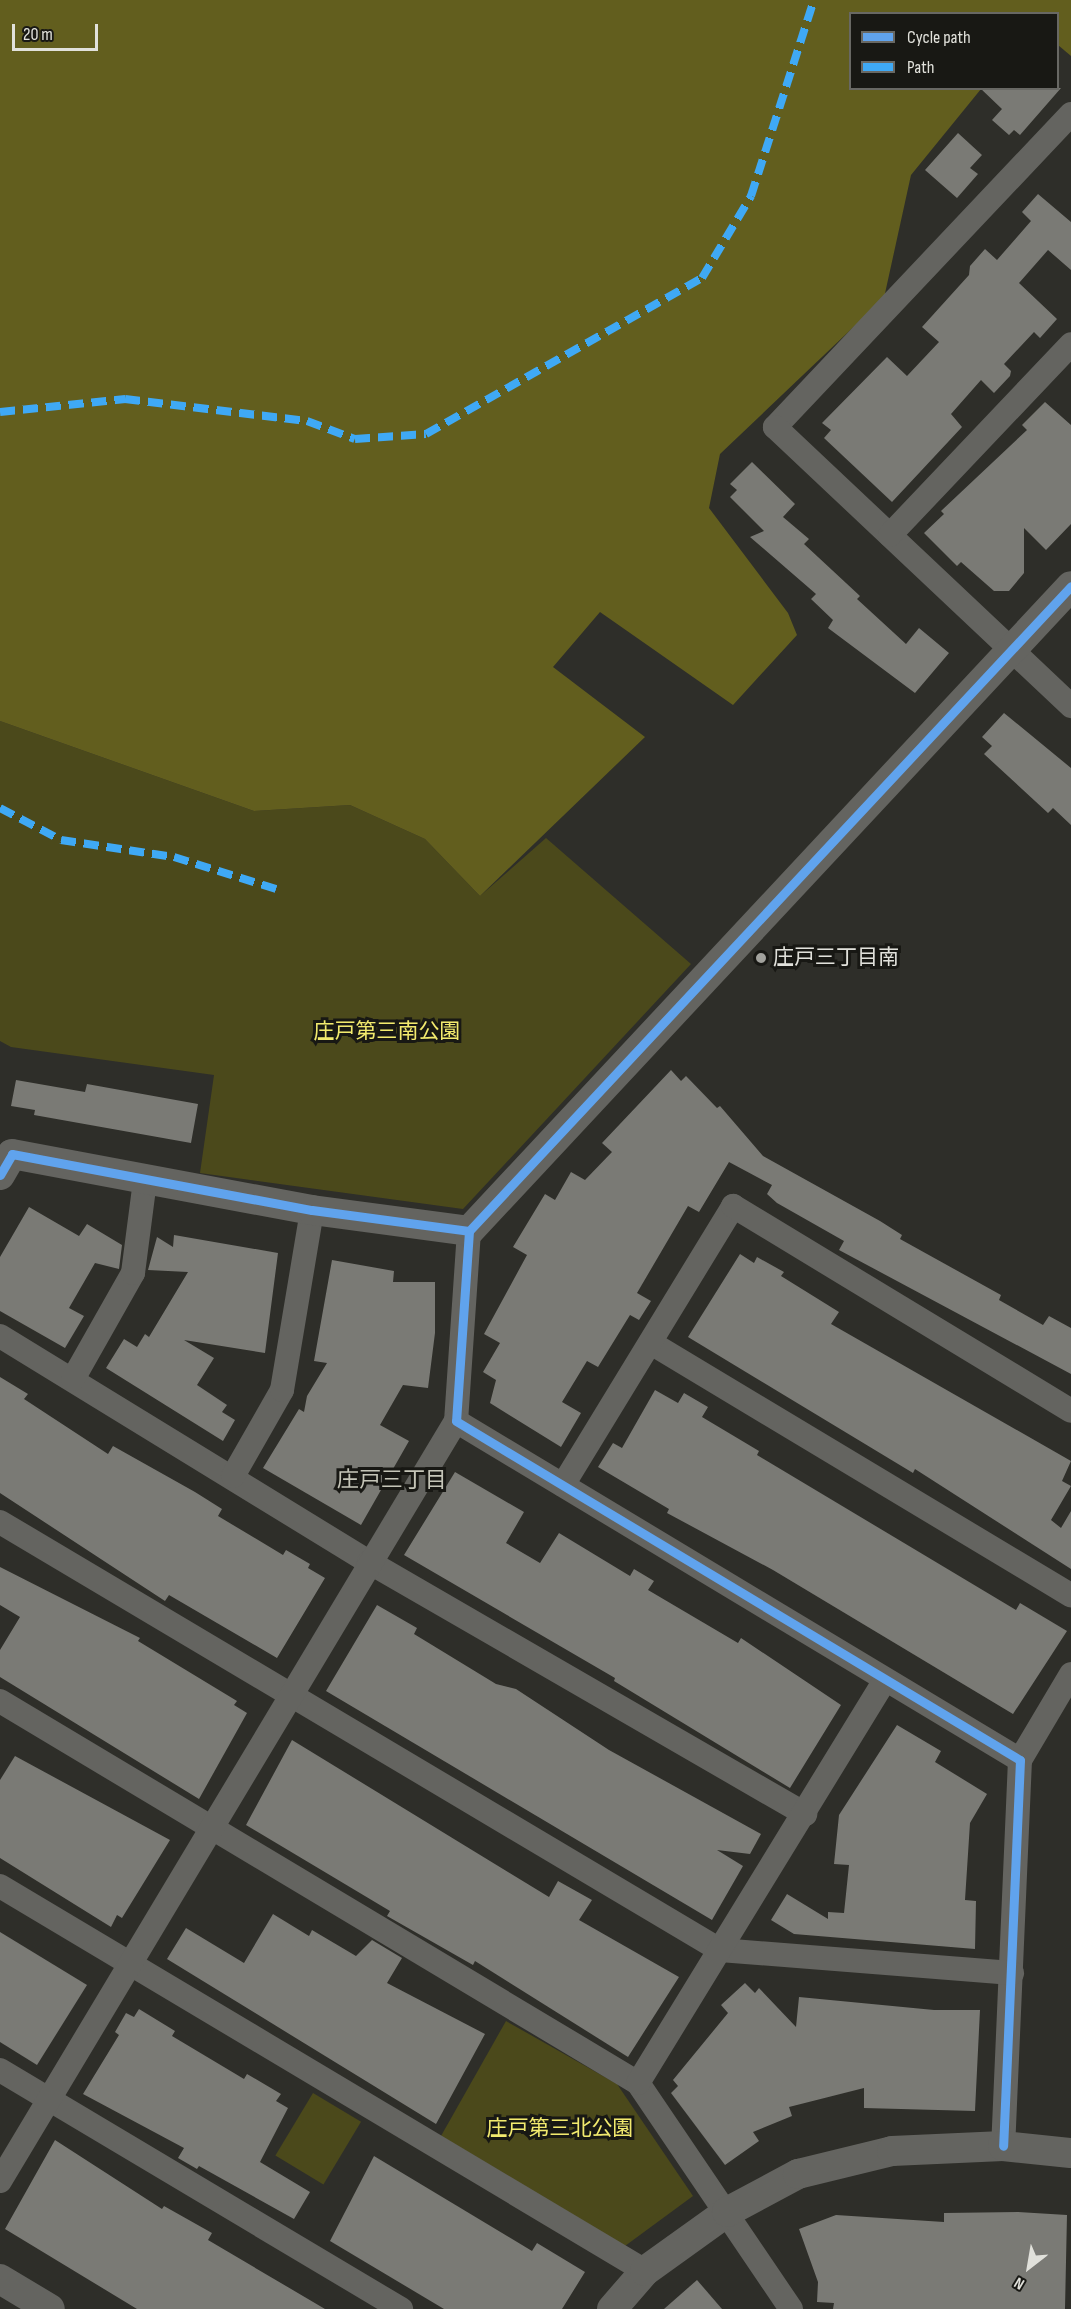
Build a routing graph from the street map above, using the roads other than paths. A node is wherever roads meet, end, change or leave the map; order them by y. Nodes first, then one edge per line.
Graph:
1 (1071, 114) edge
2 (1071, 344) edge
3 (890, 535) junction
4 (1071, 586) edge
5 (1011, 649) junction
6 (1071, 706) edge
7 (4, 1159) edge
8 (145, 1181) junction
9 (312, 1210) junction
10 (469, 1231) junction
11 (0, 1336) edge
12 (651, 1342) junction
13 (74, 1379) junction
14 (1071, 1411) edge
15 (456, 1421) junction
16 (233, 1476) junction
17 (563, 1485) junction
18 (0, 1522) edge
19 (369, 1562) junction
20 (1071, 1595) edge
21 (1071, 1674) edge
22 (885, 1680) junction
23 (289, 1693) junction
24 (0, 1701) edge
25 (1020, 1760) junction
26 (805, 1814) junction
27 (211, 1829) junction
28 (0, 1886) edge
29 (720, 1950) junction
30 (131, 1965) junction
31 (1012, 1973) junction
32 (0, 2070) edge
33 (638, 2083) junction
34 (49, 2100) junction
35 (1003, 2146) junction
36 (1071, 2153) edge
37 (0, 2181) edge
38 (727, 2212) junction
39 (645, 2271) junction
40 (0, 2279) edge
41 (50, 2309) edge
42 (401, 2309) edge
43 (612, 2309) edge
44 (790, 2309) edge

1 - 3 street
2 - 3 street
3 - 5 street
4 - 5 street
5 - 6 street
5 - 10 street
7 - 8 street
8 - 9 street
8 - 13 street
9 - 10 street
9 - 16 street
10 - 15 street
11 - 13 street
12 - 14 street
12 - 17 street
12 - 20 street
13 - 16 street
15 - 17 street
15 - 19 street
16 - 19 street
17 - 22 street
18 - 23 street
19 - 23 street
19 - 26 street
21 - 25 street
22 - 25 street
22 - 26 street
23 - 27 street
23 - 29 street
24 - 27 street
25 - 31 street
26 - 29 street
27 - 30 street
27 - 33 street
28 - 30 street
29 - 31 street
29 - 33 street
30 - 34 street
30 - 39 street
31 - 35 street
32 - 34 street
33 - 38 street
34 - 37 street
34 - 42 street
35 - 36 street
35 - 38 street
38 - 39 street
38 - 44 street
39 - 43 street
40 - 41 street

